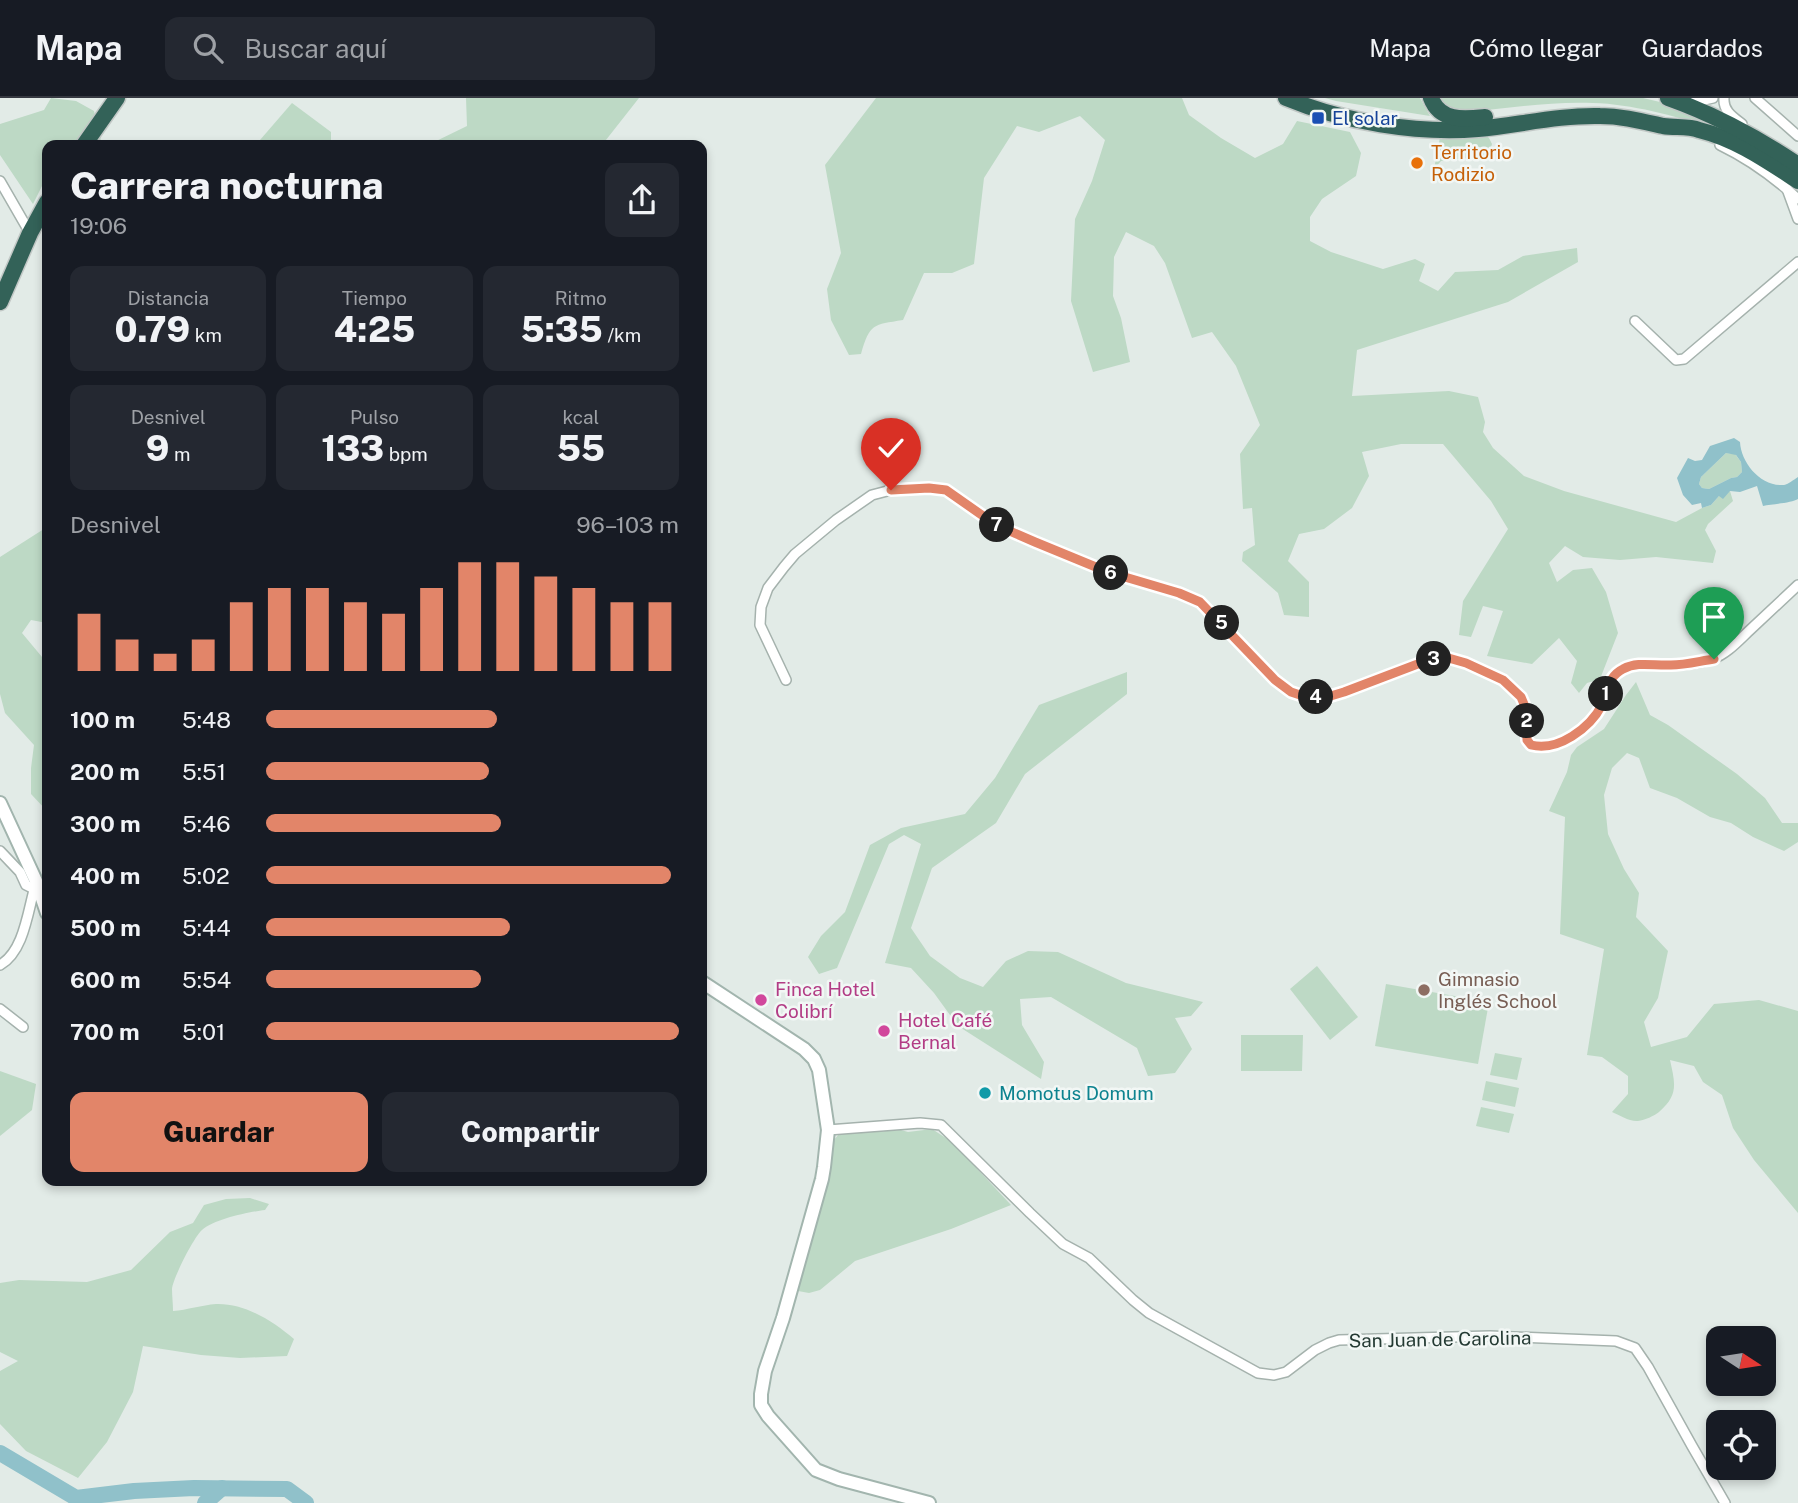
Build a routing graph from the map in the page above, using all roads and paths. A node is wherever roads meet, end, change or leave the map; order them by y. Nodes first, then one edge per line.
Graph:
1 (117, 98) edge
2 (1286, 98) edge
3 (1431, 98) edge
4 (1668, 98) edge
5 (1687, 98) edge
6 (1713, 98) edge
7 (1724, 98) edge
8 (1755, 98) edge
9 (1600, 116) junction
10 (1798, 136) edge
11 (88, 140) edge
12 (1770, 148) junction
13 (1798, 165) edge
14 (0, 181) edge
15 (1792, 184) edge
16 (1798, 199) edge
17 (42, 211) edge
18 (1798, 219) edge
19 (30, 233) junction
20 (1798, 262) edge
21 (0, 302) edge
22 (1635, 321) dead end
23 (1798, 585) edge
24 (786, 680) dead end
25 (0, 803) edge
26 (0, 851) edge
27 (35, 886) junction
28 (42, 902) edge
29 (0, 965) edge
30 (707, 985) edge
31 (0, 1009) edge
32 (23, 1027) dead end
33 (828, 1130) junction
34 (929, 1503) edge
35 (1725, 1503) edge

1 - 11 highway
2 - 9 highway
3 - 9 highway
4 - 12 highway
5 - 6 street
7 - 12 street
8 - 10 street
9 - 15 highway
12 - 13 highway
14 - 19 street
15 - 16 street
15 - 18 street
17 - 19 highway
19 - 21 highway
20 - 22 street
23 - 24 street
25 - 27 street
26 - 27 street
27 - 28 street
27 - 29 street
30 - 33 street
31 - 32 street
33 - 34 street
33 - 35 street, San Juan de Carolina

